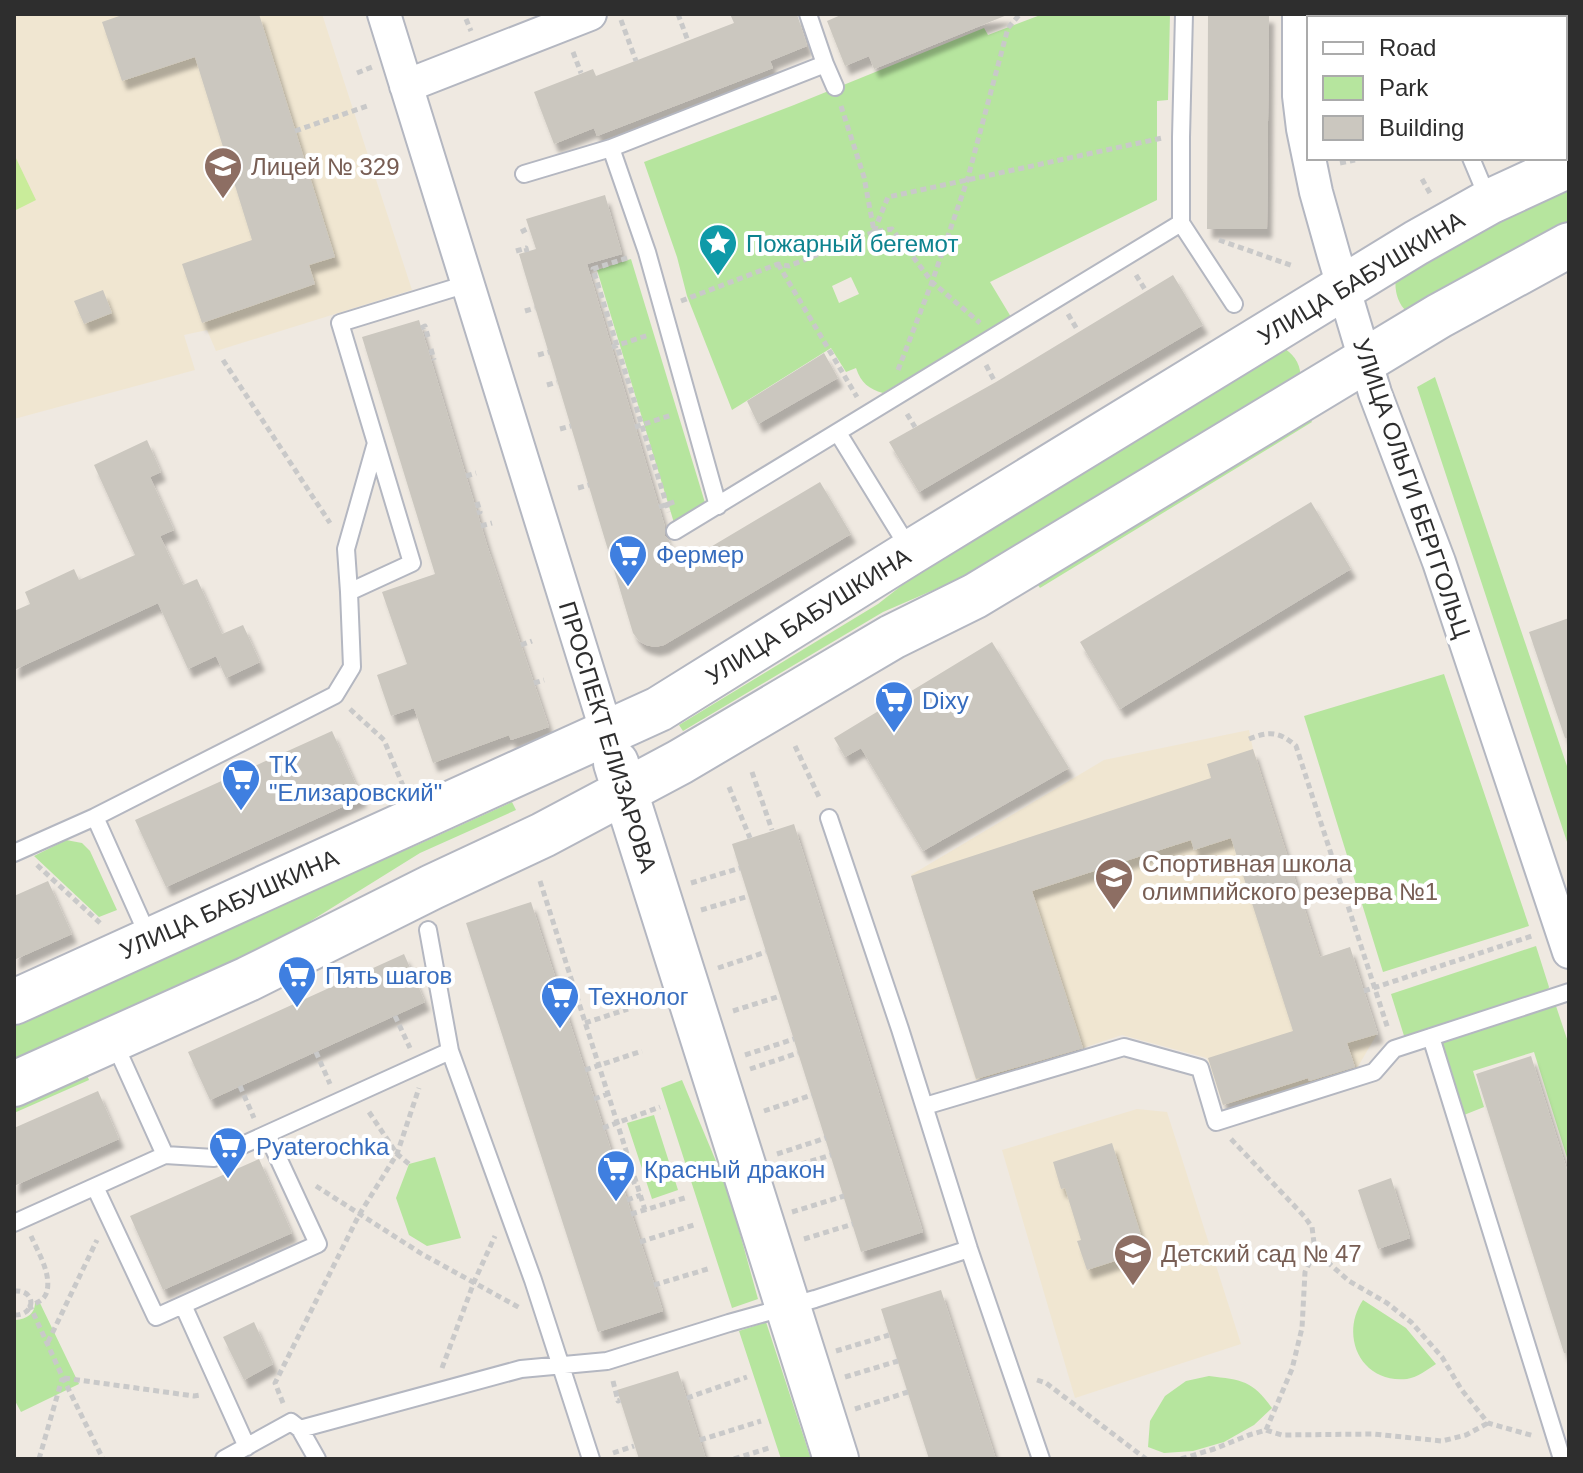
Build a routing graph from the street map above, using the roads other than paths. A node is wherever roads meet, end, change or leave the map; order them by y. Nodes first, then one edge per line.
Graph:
1 (384, 14) edge
2 (590, 14) edge
3 (808, 14) edge
4 (1184, 14) edge
5 (1299, 14) edge
6 (825, 64) junction
7 (406, 86) junction
8 (835, 87) road end
9 (611, 148) junction
10 (1307, 148) edge
11 (1309, 160) edge
12 (1472, 160) edge
13 (1569, 165) edge
14 (524, 174) dead end
15 (1489, 202) junction
16 (1185, 229) junction
17 (1569, 245) edge
18 (467, 284) junction
19 (1343, 287) junction
20 (1234, 304) dead end
21 (1365, 360) junction
22 (838, 433) junction
23 (376, 443) junction
24 (718, 506) junction
25 (675, 531) road end
26 (911, 552) junction
27 (349, 592) junction
28 (607, 733) junction
29 (625, 792) junction
30 (95, 817) junction
31 (829, 818) road end
32 (17, 851) edge
33 (428, 930) dead end
34 (150, 940) junction
35 (1569, 952) edge
36 (1569, 992) edge
37 (14, 1002) edge
38 (1431, 1037) junction
39 (113, 1039) junction
40 (450, 1051) junction
41 (14, 1084) edge
42 (925, 1106) junction
43 (265, 1135) junction
44 (165, 1155) junction
45 (95, 1187) junction
46 (19, 1220) edge
47 (969, 1249) junction
48 (183, 1305) junction
49 (788, 1308) junction
50 (561, 1366) junction
51 (300, 1429) junction
52 (247, 1447) junction
53 (1560, 1451) edge
54 (224, 1459) edge
55 (317, 1459) edge
56 (591, 1459) edge
57 (836, 1459) edge
58 (1041, 1459) edge

1 - 7 street, ПРОСПЕКТ ЕЛИЗАРОВА
2 - 7 street
3 - 6 lane
4 - 16 lane
5 - 10 street, УЛИЦА ОЛЬГИ БЕРГГОЛЬЦ
6 - 8 lane
6 - 9 lane
7 - 18 street, ПРОСПЕКТ ЕЛИЗАРОВА
9 - 14 lane
9 - 24 lane
11 - 19 street, УЛИЦА ОЛЬГИ БЕРГГОЛЬЦ
12 - 15 lane
13 - 15 street, УЛИЦА БАБУШКИНА
15 - 19 street, УЛИЦА БАБУШКИНА
16 - 20 lane
16 - 22 lane
17 - 21 street
18 - 23 lane
18 - 28 street, ПРОСПЕКТ ЕЛИЗАРОВА
19 - 21 street, УЛИЦА ОЛЬГИ БЕРГГОЛЬЦ
19 - 26 street, УЛИЦА БАБУШКИНА
21 - 29 street
21 - 35 street, УЛИЦА ОЛЬГИ БЕРГГОЛЬЦ
22 - 24 lane
22 - 26 lane
23 - 27 lane
23 - 27 lane
24 - 25 lane
26 - 28 street, УЛИЦА БАБУШКИНА
27 - 30 lane
28 - 29 street, ПРОСПЕКТ ЕЛИЗАРОВА
28 - 34 street, УЛИЦА БАБУШКИНА
29 - 39 street
29 - 49 street, ПРОСПЕКТ ЕЛИЗАРОВА
30 - 32 lane
30 - 34 lane
31 - 42 lane
33 - 40 lane
34 - 37 street, УЛИЦА БАБУШКИНА
36 - 38 lane
38 - 42 lane
38 - 53 lane
39 - 41 street
39 - 44 lane
40 - 43 lane
40 - 50 lane
42 - 47 lane
43 - 44 lane
43 - 48 lane
44 - 45 lane
45 - 46 lane
45 - 48 lane
47 - 49 lane
47 - 58 lane
48 - 52 lane
49 - 50 lane
49 - 57 street, ПРОСПЕКТ ЕЛИЗАРОВА
50 - 51 lane
50 - 56 lane
51 - 52 lane
51 - 55 lane
52 - 54 lane

